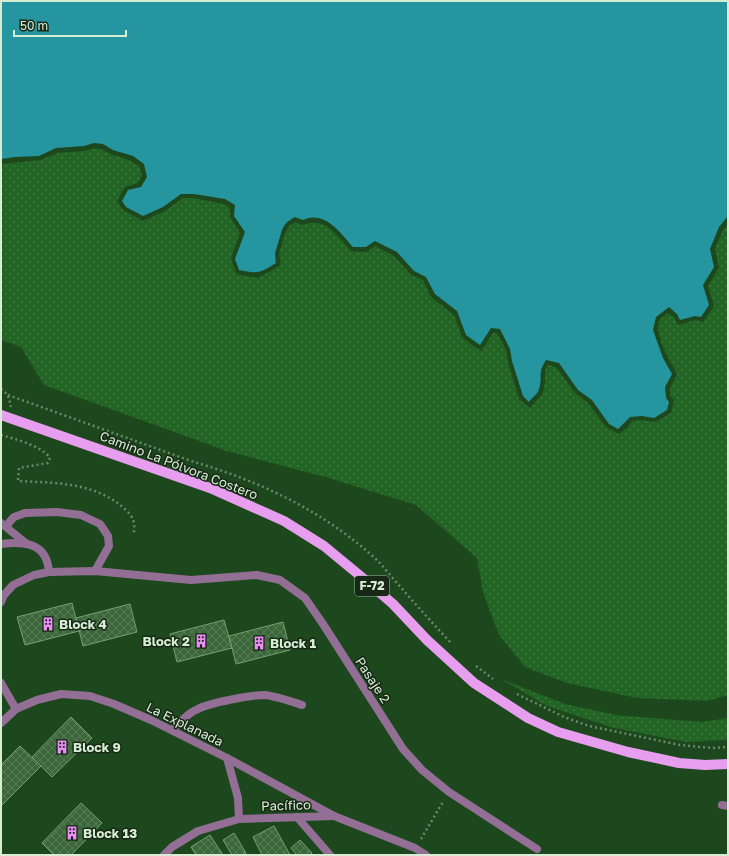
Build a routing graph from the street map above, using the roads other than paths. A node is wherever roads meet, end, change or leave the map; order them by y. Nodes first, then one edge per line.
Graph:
1 (1, 415) edge
2 (4, 525) edge
3 (1, 544) edge
4 (27, 544) junction
5 (95, 571) junction
6 (49, 572) junction
7 (1, 602) edge
8 (1, 683) edge
9 (302, 705) dead end
10 (16, 710) junction
11 (1, 724) edge
12 (172, 730) junction
13 (227, 758) junction
14 (728, 764) edge
15 (334, 816) junction
16 (297, 817) junction
17 (238, 819) junction
18 (537, 849) dead end
19 (164, 855) edge
20 (330, 855) edge
21 (426, 855) edge

1 - 14 main road, Camino La Pólvora Costero / F-72
2 - 4 street
2 - 5 street
3 - 4 street
4 - 6 street
5 - 6 street
5 - 18 street, Pasaje 2
6 - 7 street
8 - 10 street
9 - 12 street
10 - 11 street, La Explanada
10 - 12 street, La Explanada
12 - 13 street, La Explanada
13 - 15 street, La Explanada
13 - 17 street
15 - 16 street, Pacífico
15 - 21 street, La Explanada
16 - 17 street, Pacífico
16 - 20 street
17 - 19 street, Pacífico

